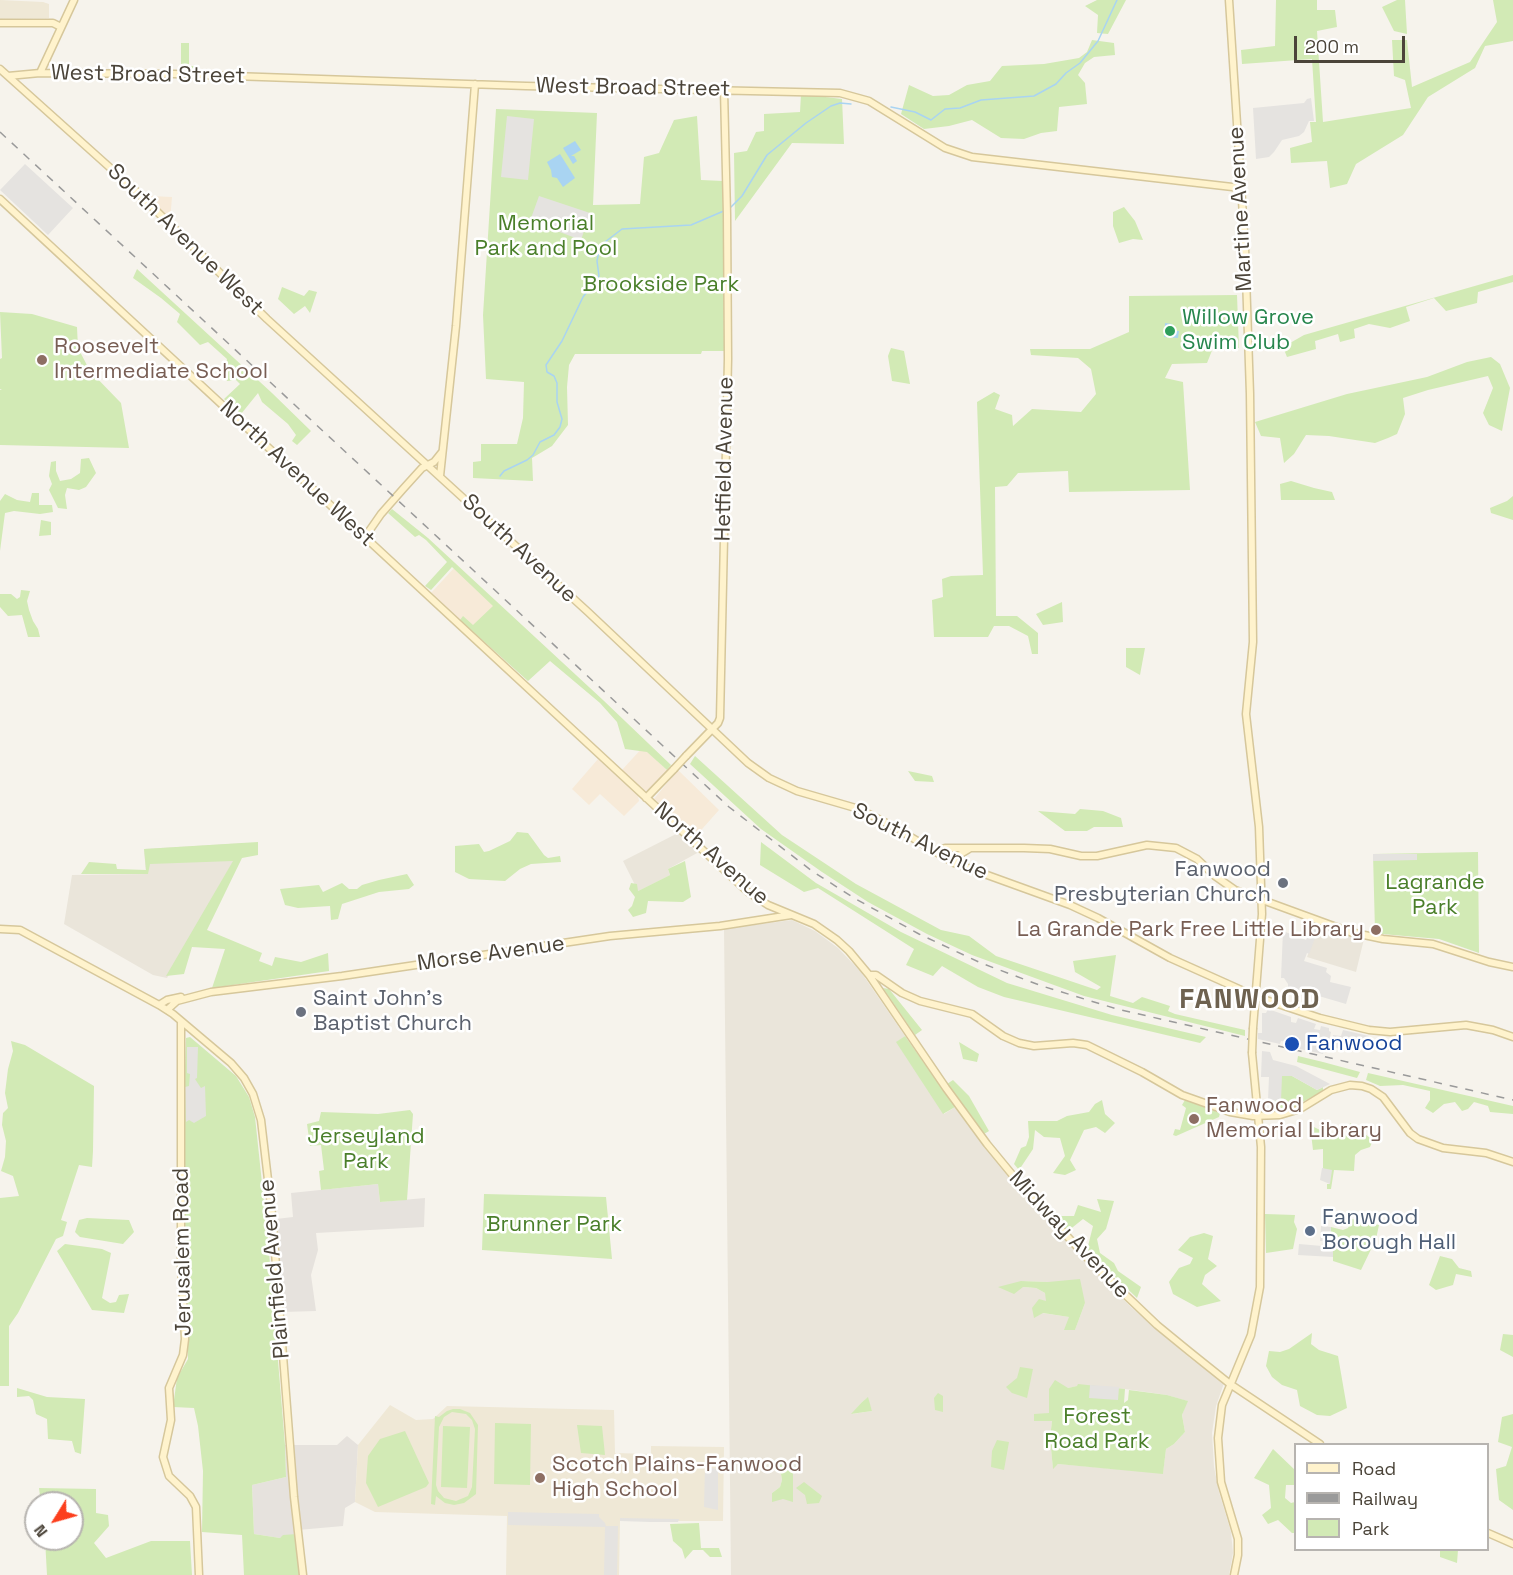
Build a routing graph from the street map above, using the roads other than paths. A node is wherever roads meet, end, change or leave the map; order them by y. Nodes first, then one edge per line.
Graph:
1 (74, 0) edge
2 (1229, 0) edge
3 (0, 23) edge
4 (61, 27) junction
5 (0, 69) edge
6 (40, 73) junction
7 (8, 76) junction
8 (475, 84) junction
9 (724, 90) junction
10 (1241, 188) junction
11 (0, 199) edge
12 (444, 448) junction
13 (428, 465) junction
14 (440, 476) junction
15 (449, 485) joint
16 (365, 537) junction
17 (409, 577) joint
18 (711, 728) junction
19 (646, 798) junction
20 (970, 849) junction
21 (933, 851) junction
22 (954, 863) junction
23 (1261, 900) junction
24 (773, 908) junction
25 (792, 915) junction
26 (773, 918) junction
27 (0, 928) edge
28 (1513, 968) edge
29 (869, 975) junction
30 (190, 997) junction
31 (1257, 997) junction
32 (159, 1005) junction
33 (167, 1010) junction
34 (181, 1021) junction
35 (1513, 1037) edge
36 (1258, 1117) junction
37 (1513, 1162) edge
38 (1230, 1384) junction
39 (1318, 1443) edge
40 (1489, 1533) edge
41 (1513, 1544) edge
42 (199, 1575) edge
43 (303, 1575) edge
44 (1234, 1575) edge

1 - 4 street
2 - 10 street, Martine Avenue
3 - 4 street
4 - 6 street
5 - 7 street, South Avenue West
6 - 7 street, West Broad Street
6 - 8 street, West Broad Street
7 - 13 street, South Avenue West
8 - 9 street, West Broad Street
8 - 12 street
9 - 10 street, West Broad Street
9 - 18 street, Hetfield Avenue
10 - 23 street, Martine Avenue
11 - 16 street, North Avenue West
12 - 13 street
12 - 14 street
13 - 14 street, South Avenue West
13 - 16 street
14 - 15 street, South Avenue West
15 - 18 street, South Avenue
16 - 17 street, North Avenue West
17 - 19 street, North Avenue
18 - 19 street, Hetfield Avenue, bridge
18 - 21 street, South Avenue
19 - 24 street, North Avenue
20 - 21 street
20 - 22 street
20 - 23 street
21 - 22 street, South Avenue
22 - 31 street, South Avenue
23 - 28 street
23 - 31 street, Martine Avenue
24 - 25 street, North Avenue
24 - 26 street
25 - 26 street, Morse Avenue
25 - 29 street, North Avenue
26 - 30 street, Morse Avenue
27 - 32 street, Plainfield Avenue
29 - 36 street, North Avenue
29 - 38 street, Midway Avenue
30 - 32 street, Morse Avenue
30 - 33 street, Morse Avenue
31 - 35 street, South Avenue
31 - 36 street, Martine Avenue, bridge
32 - 33 street, Plainfield Avenue
33 - 34 street, Plainfield Avenue
34 - 42 street, Jerusalem Road
34 - 43 street, Plainfield Avenue
36 - 37 street, North Avenue
36 - 38 street, Martine Avenue
38 - 39 street, Midway Avenue
38 - 44 street, Martine Avenue
40 - 41 street

